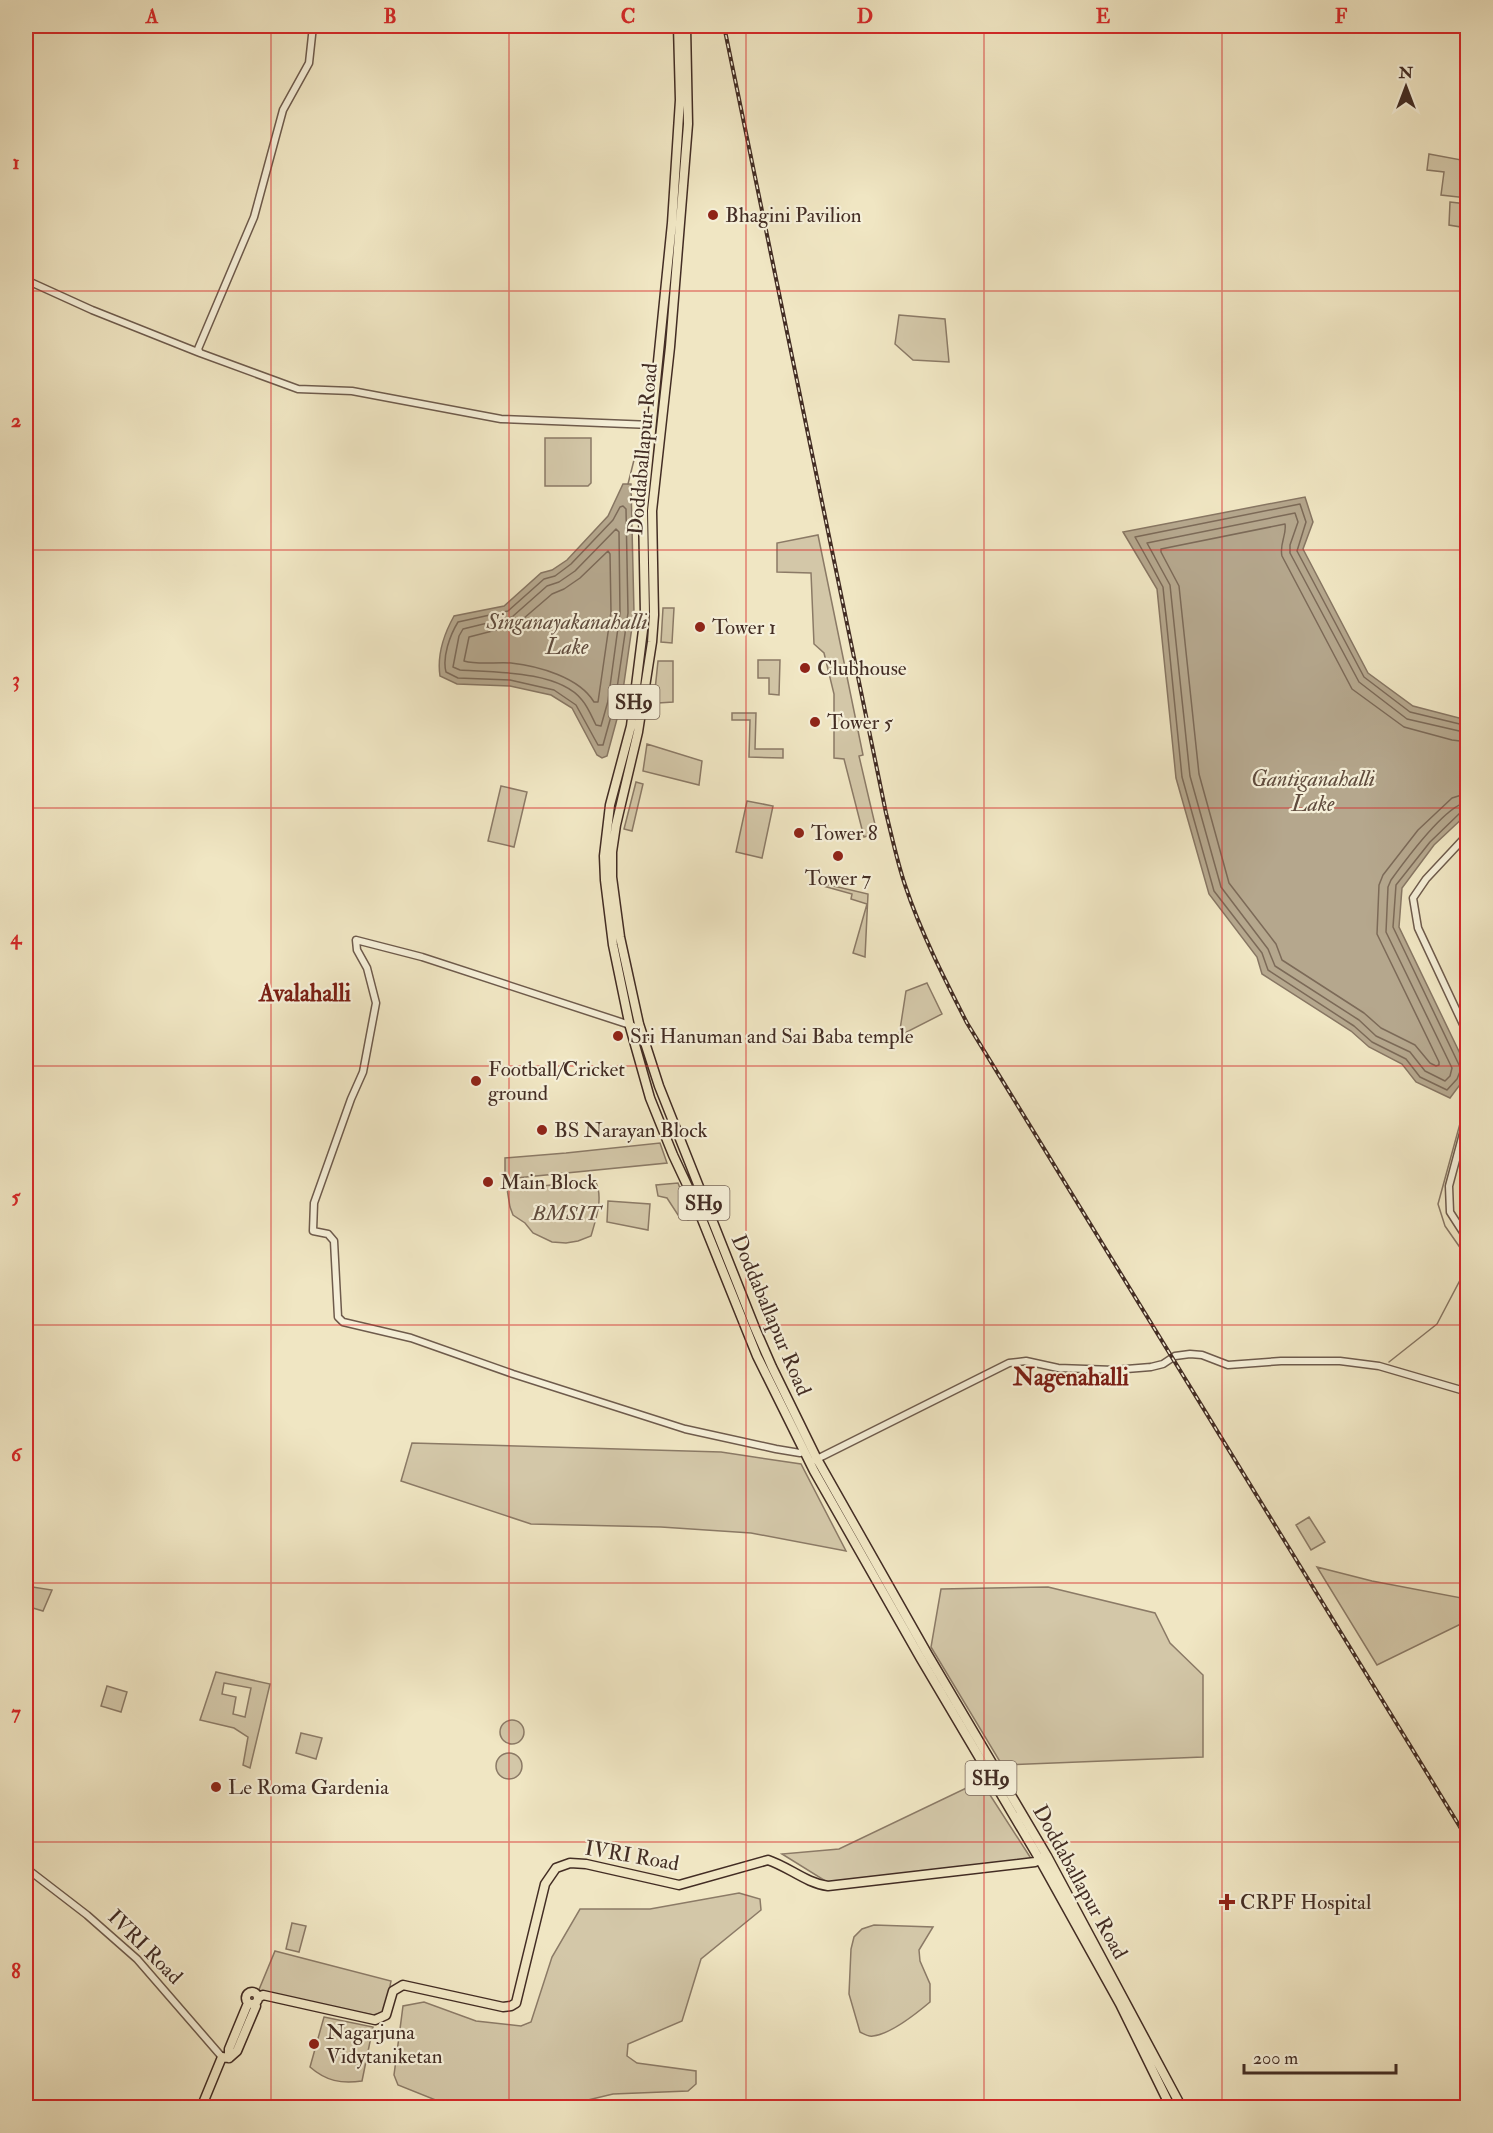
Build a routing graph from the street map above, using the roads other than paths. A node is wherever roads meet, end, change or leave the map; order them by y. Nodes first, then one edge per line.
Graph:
1 (313, 26) edge
2 (678, 26) edge
3 (686, 26) edge
4 (673, 264) junction
5 (26, 280) edge
6 (200, 353) junction
7 (652, 425) junction
8 (654, 446) junction
9 (1467, 834) edge
10 (635, 1025) junction
11 (1467, 1035) edge
12 (1467, 1115) edge
13 (1467, 1240) edge
14 (1467, 1392) edge
15 (808, 1449) junction
16 (814, 1461) junction
17 (1043, 1858) junction
18 (26, 1868) edge
19 (226, 2057) junction
20 (201, 2108) edge
21 (1171, 2108) edge
22 (1182, 2108) edge

1 - 6 street
2 - 4 main road, Doddaballapur Road / SH9
3 - 4 main road, Doddaballapur Road / SH9
4 - 7 main road, Doddaballapur Road / SH9
4 - 8 main road, Doddaballapur Road / SH9
5 - 6 street
6 - 7 street
7 - 8 main road, Doddaballapur Road / SH9
8 - 10 main road, Doddaballapur Road / SH9
9 - 11 street
10 - 15 main road, Doddaballapur Road / SH9
10 - 15 street
12 - 13 street
14 - 16 street
15 - 16 main road, Doddaballapur Road / SH9
16 - 17 main road, Doddaballapur Road / SH9
17 - 19 main road, IVRI Road
17 - 21 main road, Doddaballapur Road / SH9
17 - 22 main road, Doddaballapur Road / SH9
18 - 19 street, IVRI Road
19 - 20 main road

